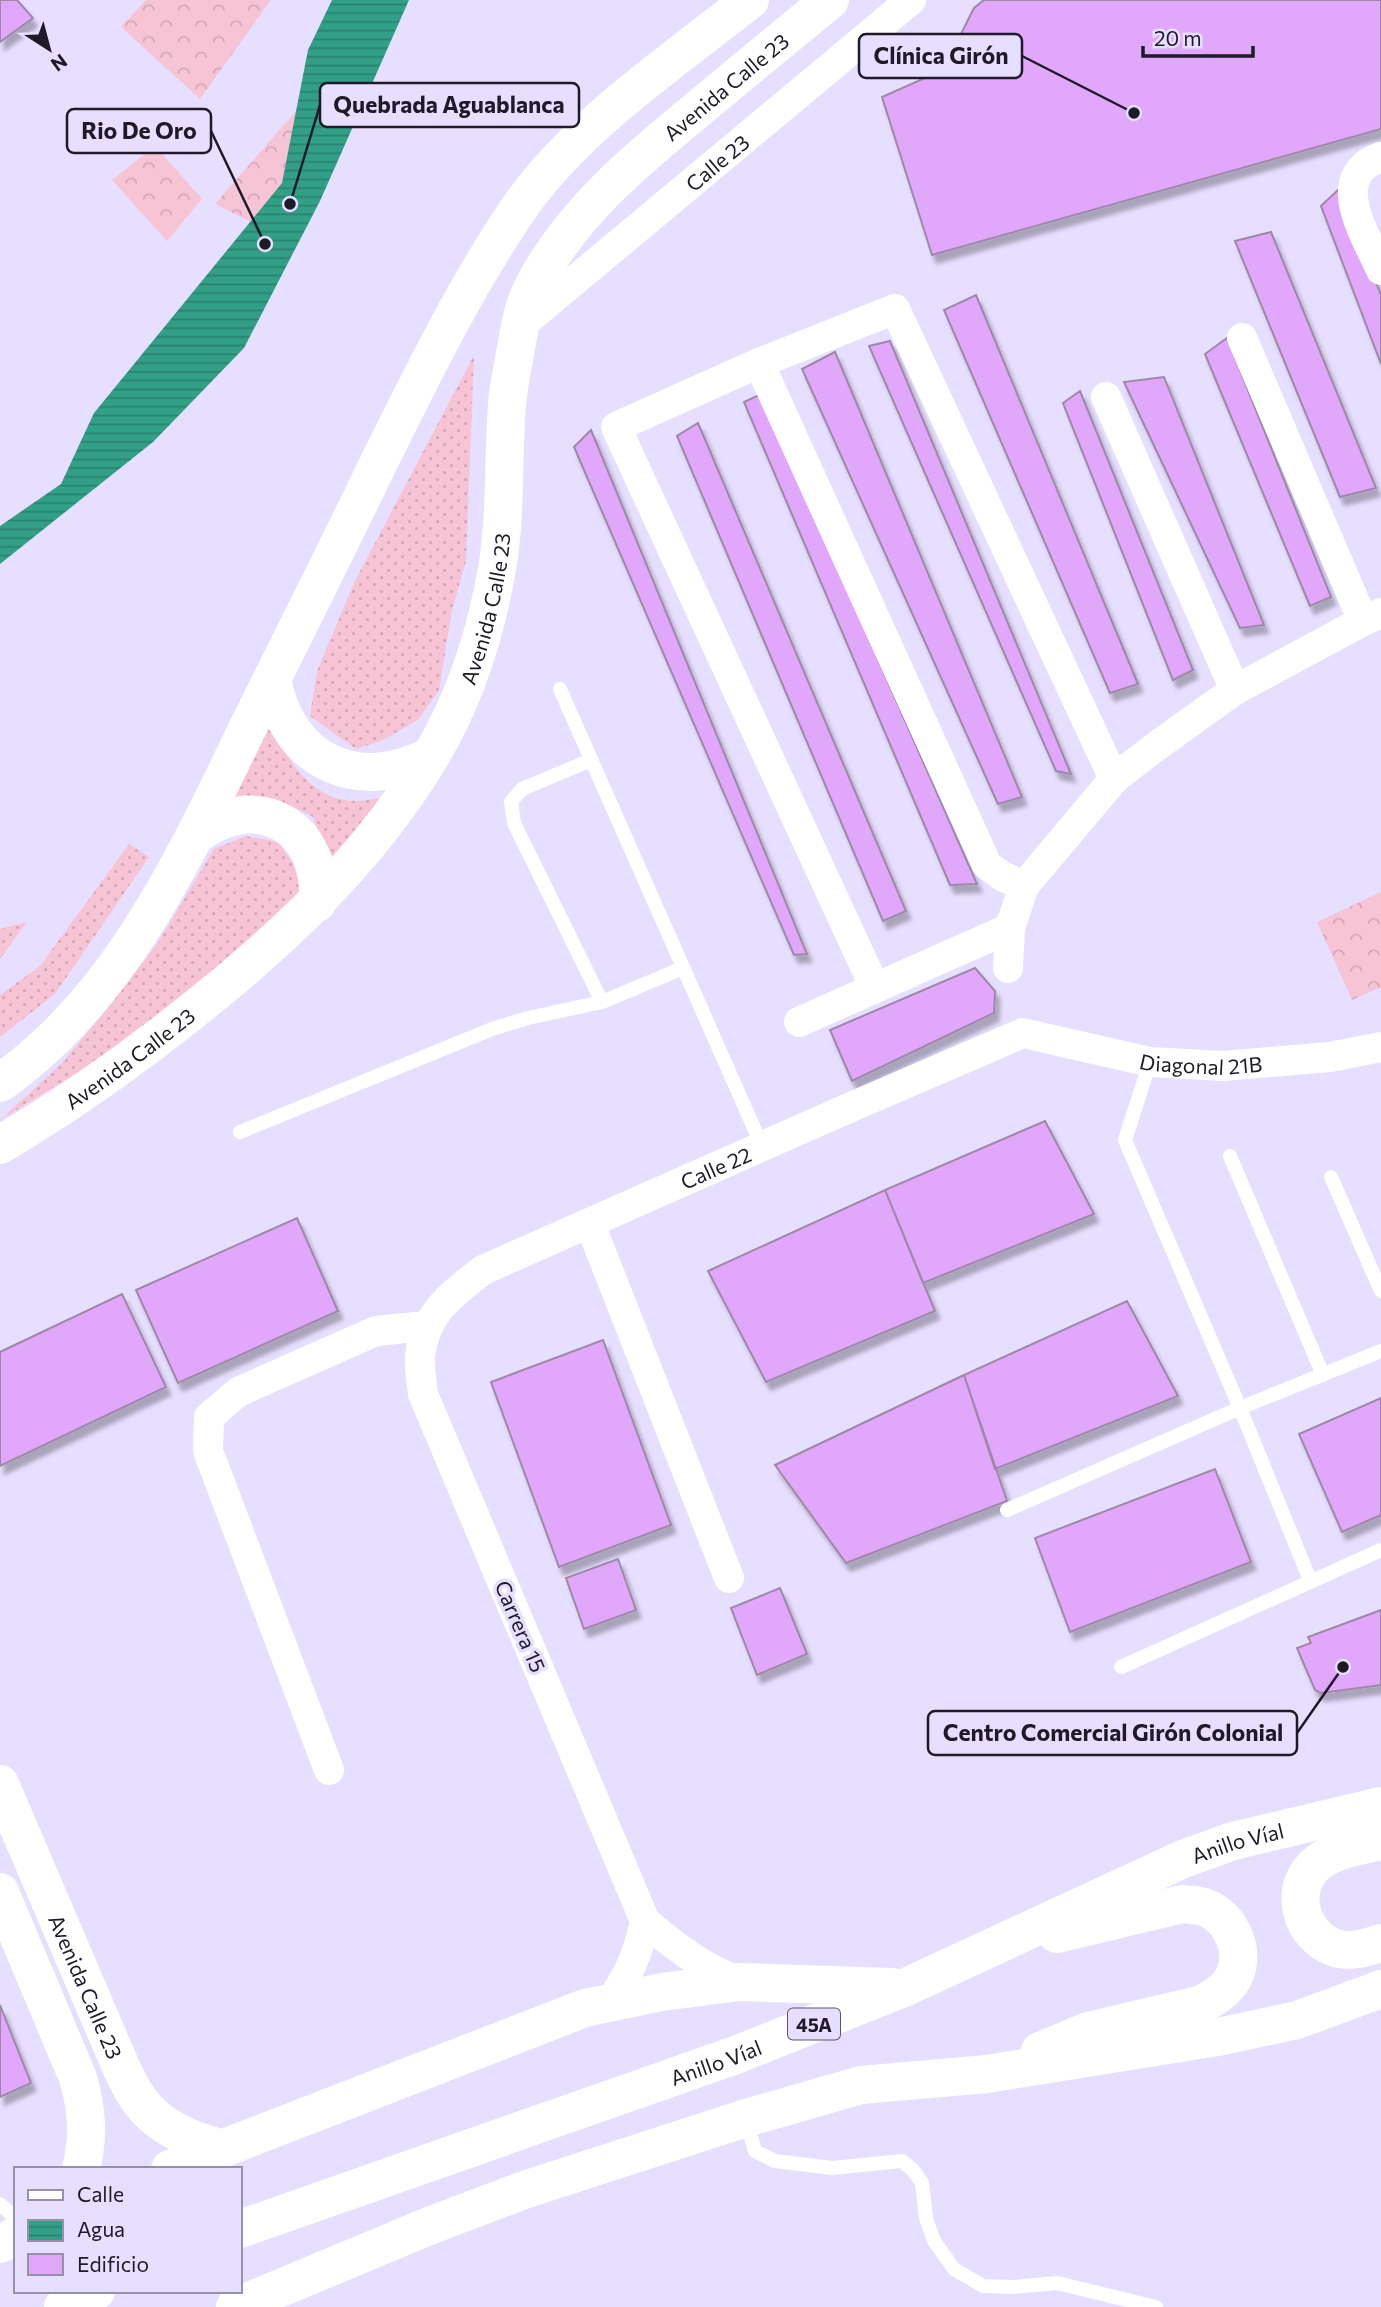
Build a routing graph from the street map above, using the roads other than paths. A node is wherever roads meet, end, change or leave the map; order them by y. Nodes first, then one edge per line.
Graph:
1 (750, 0) edge
2 (830, 0) edge
3 (911, 0) edge
4 (1381, 156) edge
5 (1381, 270) edge
6 (520, 326) junction
7 (1242, 338) dead end
8 (759, 363) junction
9 (1106, 397) dead end
10 (1372, 617) edge
11 (272, 679) junction
12 (560, 689) dead end
13 (1235, 690) junction
14 (431, 756) junction
15 (591, 760) junction
16 (1114, 779) junction
17 (194, 837) junction
18 (1024, 886) junction
19 (317, 903) junction
20 (1010, 929) junction
21 (683, 968) junction
22 (1008, 968) dead end
23 (875, 988) junction
24 (602, 1002) junction
25 (800, 1022) dead end
26 (1023, 1033) joint
27 (1381, 1047) edge
28 (1150, 1062) junction
29 (0, 1083) edge
30 (240, 1132) dead end
31 (0, 1145) edge
32 (762, 1146) junction
33 (1230, 1156) dead end
34 (1331, 1177) dead end
35 (590, 1224) junction
36 (1381, 1291) edge
37 (426, 1326) junction
38 (1381, 1351) edge
39 (1323, 1375) junction
40 (1240, 1408) junction
41 (1007, 1510) dead end
42 (1381, 1550) edge
43 (729, 1578) dead end
44 (1310, 1580) junction
45 (1121, 1667) dead end
46 (329, 1770) dead end
47 (0, 1784) edge
48 (1381, 1807) edge
49 (1381, 1841) edge
50 (0, 1892) edge
51 (645, 1921) junction
52 (1381, 1943) edge
53 (954, 1964) junction
54 (740, 1982) junction
55 (906, 1987) junction
56 (1381, 1989) edge
57 (585, 2008) junction
58 (987, 2074) junction
59 (746, 2118) junction
60 (220, 2148) junction
61 (81, 2167) edge
62 (175, 2167) edge
63 (0, 2204) edge
64 (14, 2217) edge
65 (242, 2228) edge
66 (92, 2293) edge
67 (63, 2307) edge
68 (235, 2307) edge
69 (1156, 2307) edge

1 - 11 main road
2 - 6 main road, Avenida Calle 23
3 - 6 street, Calle 23
4 - 5 street
6 - 14 main road, Avenida Calle 23
7 - 10 street
8 - 16 street
8 - 18 street
8 - 23 street
9 - 13 street
10 - 13 street
11 - 14 main road
11 - 17 main road
12 - 15 lane
13 - 16 street
14 - 19 main road, Avenida Calle 23
15 - 21 lane
15 - 24 lane
16 - 18 street
17 - 19 main road
17 - 29 main road
18 - 20 street
19 - 31 main road, Avenida Calle 23
20 - 22 street
20 - 23 street
21 - 24 lane
21 - 32 lane
23 - 25 street
24 - 30 lane
26 - 28 street, Diagonal 21B
26 - 32 street, Calle 22
27 - 28 street, Diagonal 21B
28 - 40 lane
32 - 35 street, Calle 22
33 - 39 lane
34 - 36 lane
35 - 37 street, Calle 22
35 - 43 street
37 - 46 street
37 - 51 street, Carrera 15
38 - 39 lane
39 - 40 lane
40 - 41 lane
40 - 44 lane
42 - 44 lane
44 - 45 lane
47 - 60 main road, Avenida Calle 23
48 - 53 main road, Anillo Víal / 45A
49 - 52 main road
50 - 61 main road, Avenida Calle 23
51 - 54 street, Carrera 15
51 - 57 street
53 - 55 main road, Anillo Víal / 45A
53 - 58 main road
54 - 55 main road
54 - 57 main road
55 - 65 main road, Anillo Víal / 45A
56 - 58 main road
57 - 60 main road
58 - 59 main road
59 - 68 main road
59 - 69 lane
60 - 62 main road
63 - 64 lane
66 - 67 main road

